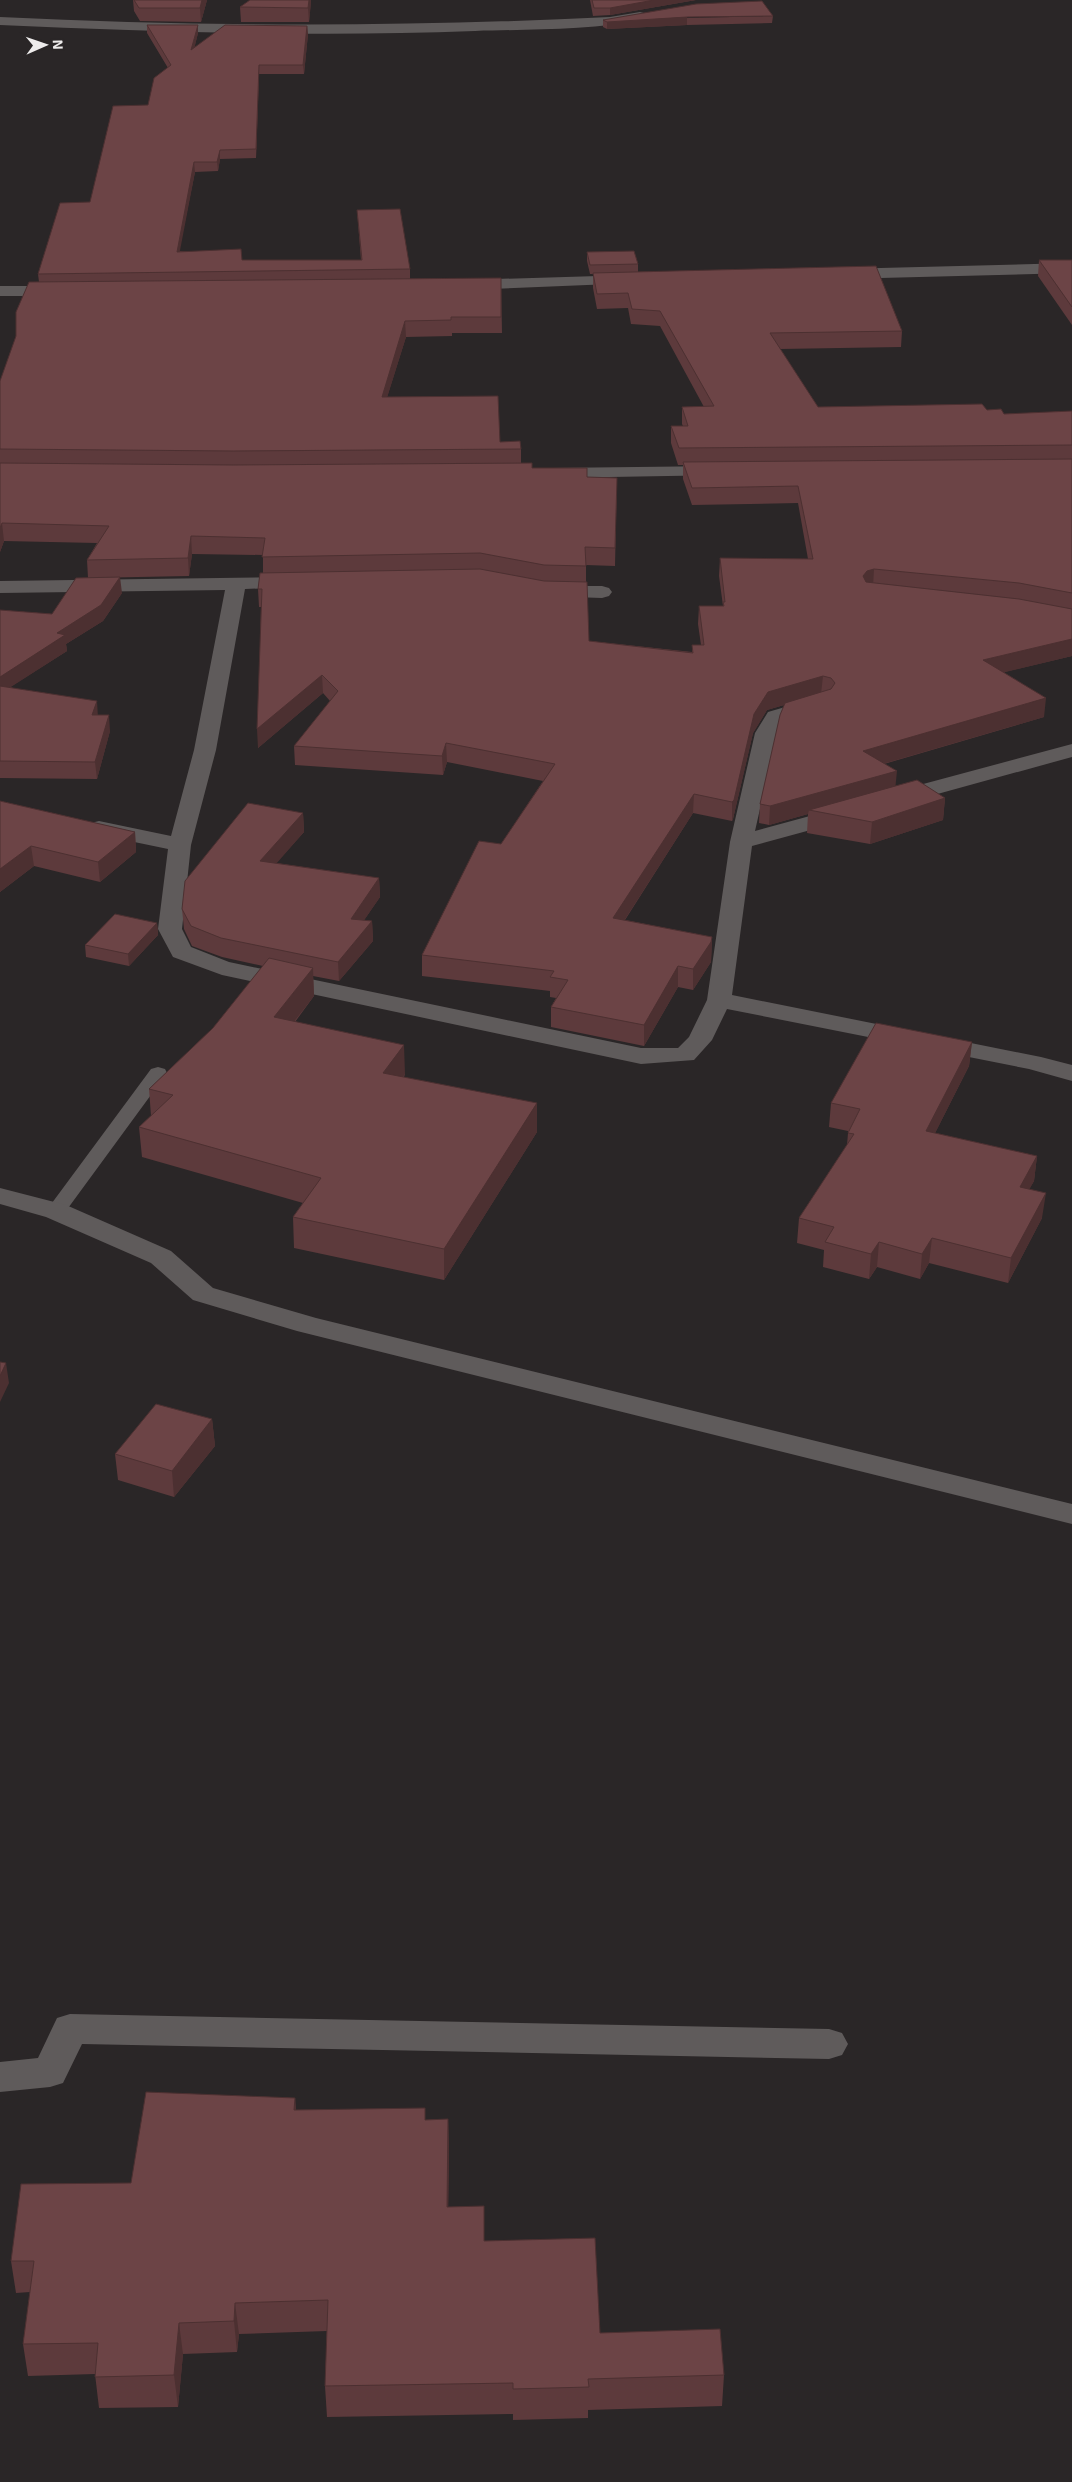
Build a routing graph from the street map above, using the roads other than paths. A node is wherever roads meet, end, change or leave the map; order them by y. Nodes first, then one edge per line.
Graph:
1 (648, 14) edge
2 (0, 21) edge
3 (1072, 268) edge
4 (828, 274) edge
5 (650, 280) edge
6 (451, 285) edge
7 (78, 290) edge
8 (0, 291) edge
9 (743, 471) edge
10 (533, 473) edge
11 (312, 583) edge
12 (236, 585) junction
13 (0, 587) edge
14 (535, 590) edge
15 (602, 592) dead end
16 (822, 702) edge
17 (1072, 750) edge
18 (76, 823) edge
19 (741, 842) junction
20 (180, 845) junction
21 (718, 1000) junction
22 (1072, 1073) edge
23 (158, 1074) dead end
24 (0, 1196) edge
25 (56, 1211) junction
26 (1072, 1514) edge
27 (829, 2044) dead end
28 (0, 2077) edge

1 - 2 street
3 - 4 street
5 - 6 street
7 - 8 street
9 - 10 street
11 - 12 street
12 - 13 street
12 - 20 street
14 - 15 street
16 - 19 street
17 - 19 street
18 - 20 street
19 - 21 street
20 - 21 street
21 - 22 street
23 - 25 lane
24 - 25 street
25 - 26 street
27 - 28 street

